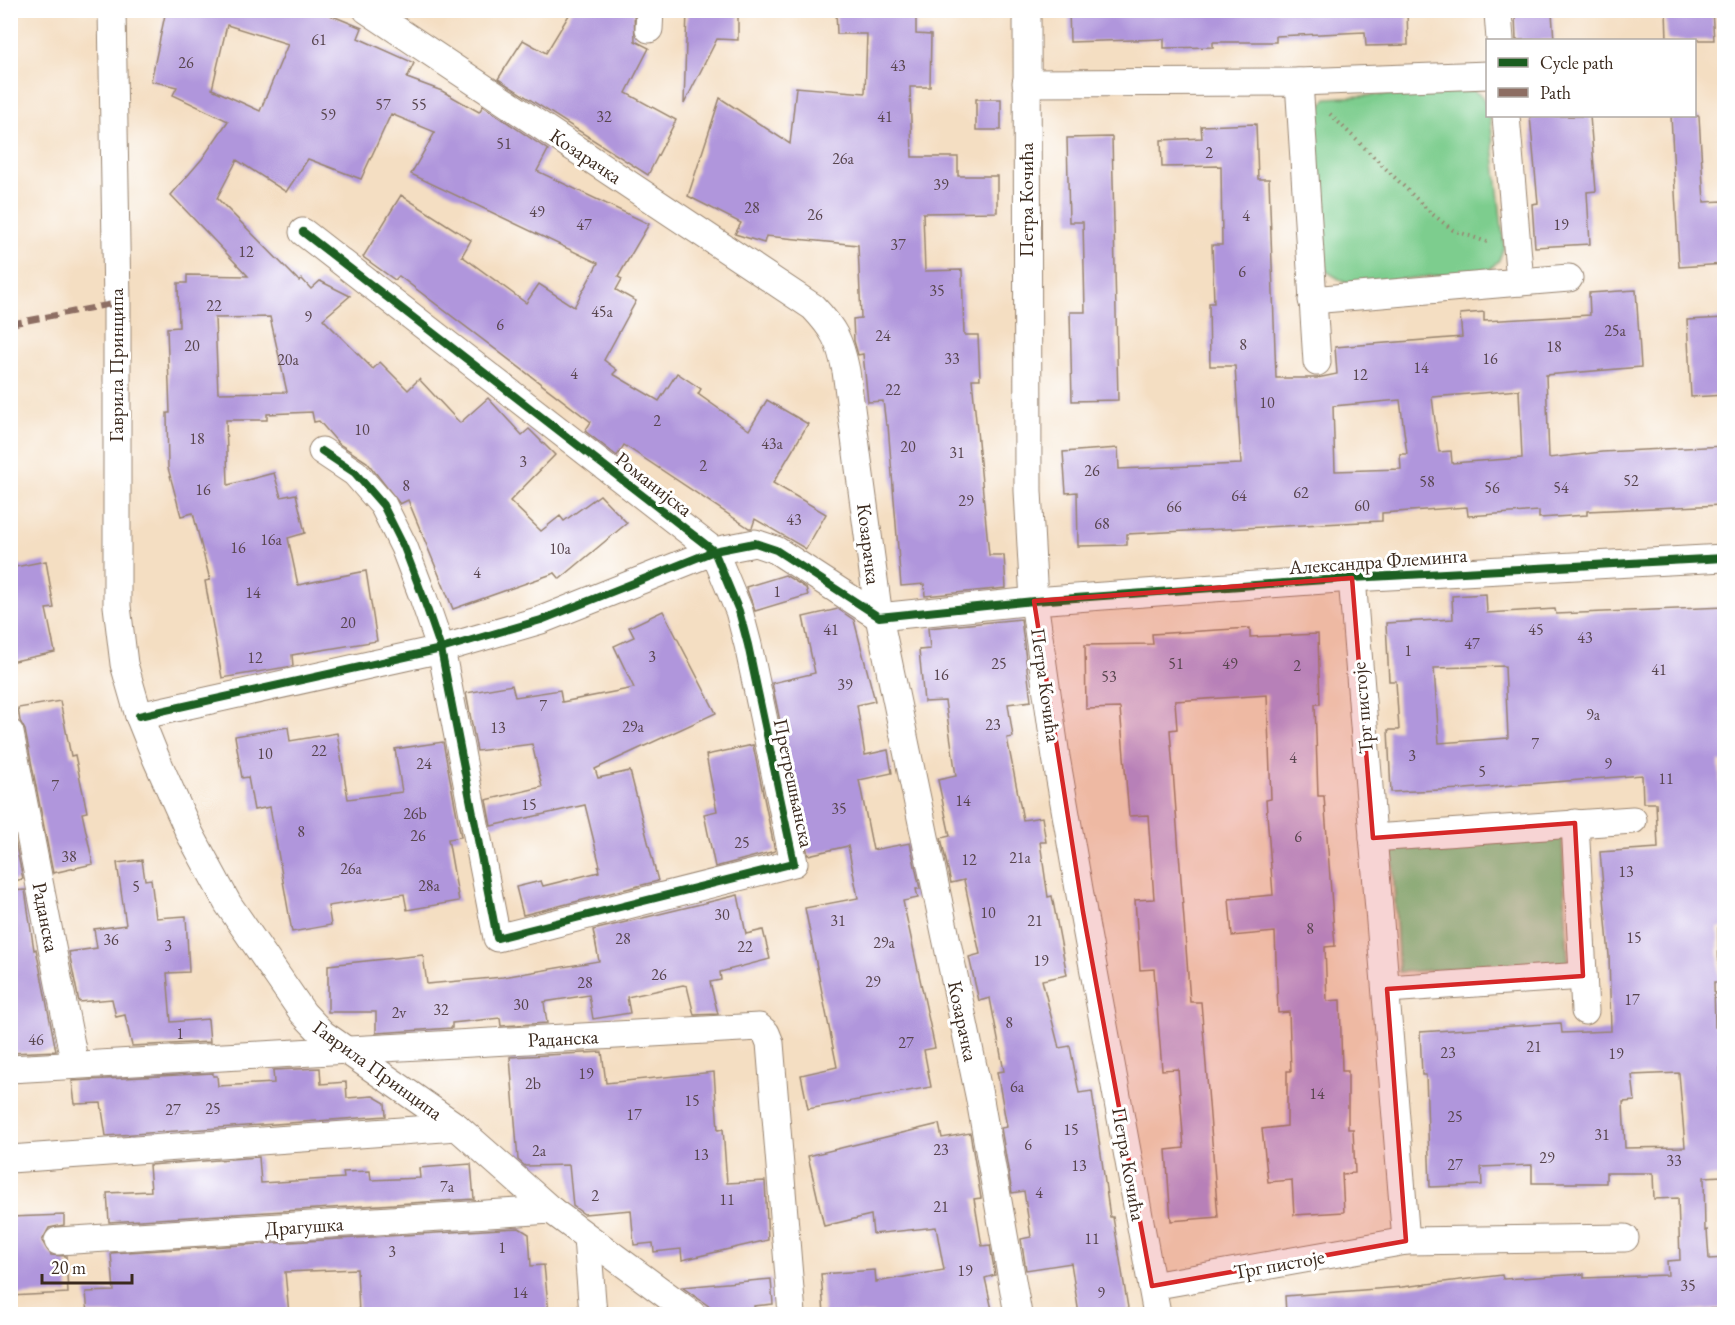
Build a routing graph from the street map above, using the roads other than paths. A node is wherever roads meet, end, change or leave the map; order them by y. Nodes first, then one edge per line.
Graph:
1 (112, 10) edge
2 (367, 10) edge
3 (1026, 10) edge
4 (1498, 13) dead end
5 (1500, 39) edge
6 (1486, 75) edge
7 (1026, 83) junction
8 (1299, 92) junction
9 (1506, 117) edge
10 (303, 232) dead end
11 (1569, 278) dead end
12 (1520, 282) junction
13 (1312, 300) junction
14 (1317, 362) dead end
15 (322, 451) dead end
16 (714, 551) junction
17 (1725, 558) edge
18 (1352, 578) junction
19 (1034, 601) junction
20 (879, 617) junction
21 (441, 649) junction
22 (139, 716) junction
23 (10, 733) edge
24 (1633, 820) dead end
25 (1575, 822) junction
26 (1373, 838) junction
27 (1583, 976) junction
28 (1387, 989) junction
29 (1585, 1011) dead end
30 (349, 1051) junction
31 (75, 1065) junction
32 (10, 1069) edge
33 (458, 1127) junction
34 (10, 1159) edge
35 (551, 1210) junction
36 (587, 1238) junction
37 (1625, 1238) dead end
38 (58, 1241) dead end
39 (1406, 1241) junction
40 (1152, 1286) junction
41 (593, 1314) edge
42 (692, 1314) edge
43 (792, 1314) edge
44 (1018, 1314) edge
45 (1157, 1314) edge

1 - 22 street, Гаврила Принципа
2 - 20 street, Козарачка
3 - 7 street, Петра Кочића
4 - 5 street
6 - 8 street
7 - 8 street
7 - 19 street, Петра Кочића
8 - 13 street
9 - 12 street
10 - 16 street, Романијска
11 - 12 street
12 - 13 street
13 - 14 street
15 - 21 street, Претрешњанска
16 - 20 street
16 - 21 street
16 - 21 street, Претрешњанска
17 - 18 street, Александра Флеминга
18 - 19 street, Александра Флеминга
18 - 26 street, Трг пистоје
19 - 20 street
19 - 40 street, Петра Кочића
20 - 44 street, Козарачка
21 - 22 street
22 - 30 street, Гаврила Принципа
23 - 31 street, Раданска
24 - 25 street
25 - 26 street
25 - 27 street
26 - 28 street, Трг пистоје
27 - 28 street
27 - 29 street
28 - 39 street, Трг пистоје
30 - 31 street, Раданска
30 - 33 street, Гаврила Принципа
30 - 43 street, Раданска
31 - 32 street, Раданска
33 - 34 street
33 - 35 street, Гаврила Принципа
35 - 36 street, Гаврила Принципа
35 - 38 street, Драгушка
36 - 41 street
36 - 42 street, Гаврила Принципа
37 - 39 street, Трг пистоје
39 - 40 street, Трг пистоје
40 - 45 street, Петра Кочића

